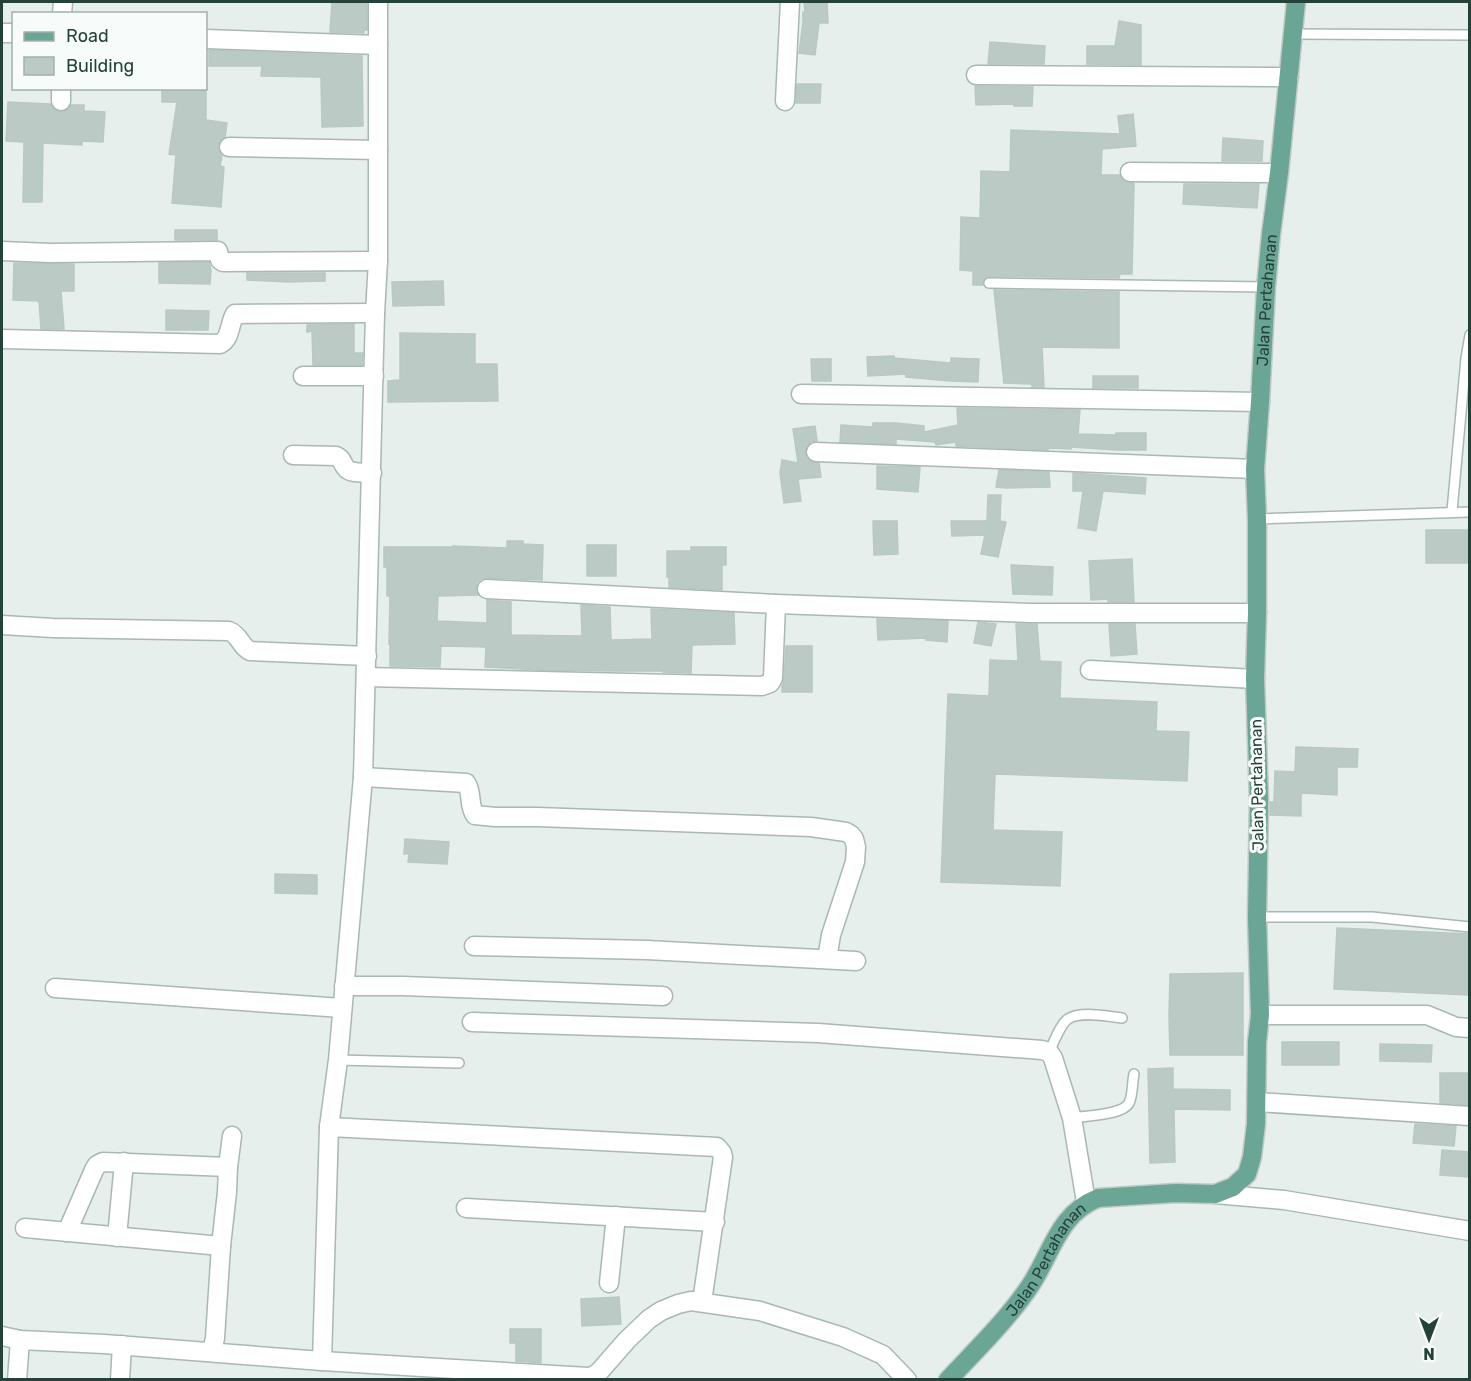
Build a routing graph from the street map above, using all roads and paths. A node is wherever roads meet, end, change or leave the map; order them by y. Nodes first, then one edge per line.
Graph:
1 (378, 2) edge
2 (790, 2) edge
3 (1296, 2) edge
4 (1293, 34) junction
5 (1470, 35) edge
6 (207, 39) edge
7 (378, 45) junction
8 (976, 75) dead end
9 (1289, 77) junction
10 (785, 101) dead end
11 (229, 147) dead end
12 (378, 150) junction
13 (1130, 172) dead end
14 (1280, 173) junction
15 (2, 251) edge
16 (378, 261) junction
17 (989, 283) dead end
18 (1266, 286) junction
19 (375, 313) junction
20 (1470, 335) edge
21 (2, 339) edge
22 (1468, 358) edge
23 (303, 376) dead end
24 (374, 376) junction
25 (801, 394) dead end
26 (1260, 402) junction
27 (816, 452) dead end
28 (293, 455) dead end
29 (1254, 469) junction
30 (372, 473) junction
31 (1452, 512) junction
32 (1470, 512) edge
33 (1257, 519) junction
34 (487, 589) dead end
35 (776, 604) junction
36 (1257, 613) junction
37 (2, 625) edge
38 (367, 656) junction
39 (1090, 670) dead end
40 (366, 677) junction
41 (1255, 680) junction
42 (363, 777) junction
43 (1257, 918) junction
44 (1470, 927) edge
45 (474, 946) dead end
46 (827, 959) junction
47 (856, 961) dead end
48 (344, 987) junction
49 (55, 988) dead end
50 (663, 996) dead end
51 (342, 1008) junction
52 (1260, 1015) junction
53 (1122, 1017) dead end
54 (472, 1022) dead end
55 (1470, 1028) edge
56 (1049, 1052) junction
57 (338, 1059) junction
58 (459, 1063) dead end
59 (1134, 1074) dead end
60 (1257, 1102) junction
61 (1470, 1116) edge
62 (1072, 1118) junction
63 (329, 1127) junction
64 (232, 1136) dead end
65 (124, 1162) junction
66 (228, 1167) junction
67 (1215, 1194) junction
68 (1086, 1202) junction
69 (466, 1208) dead end
70 (616, 1216) junction
71 (715, 1222) junction
72 (25, 1228) dead end
73 (1470, 1231) edge
74 (67, 1232) junction
75 (117, 1237) junction
76 (221, 1246) junction
77 (609, 1283) dead end
78 (702, 1302) junction
79 (11, 1338) edge
80 (122, 1345) junction
81 (212, 1352) junction
82 (322, 1361) junction
83 (17, 1380) edge
84 (120, 1380) edge
85 (907, 1380) edge
86 (948, 1380) edge

1 - 7 street
2 - 10 street
3 - 4 main road, Jalan Pertahanan
4 - 5 lane
4 - 9 main road, Jalan Pertahanan
6 - 7 street
7 - 12 street
8 - 9 street
9 - 14 main road, Jalan Pertahanan
11 - 12 street
12 - 16 street
13 - 14 street
14 - 18 main road, Jalan Pertahanan
15 - 16 street
16 - 19 street
17 - 18 lane
18 - 26 main road, Jalan Pertahanan
19 - 21 street
19 - 24 street
20 - 22 lane
22 - 31 lane
23 - 24 street
24 - 30 street
25 - 26 street
26 - 29 main road, Jalan Pertahanan
27 - 29 street
28 - 30 street
29 - 33 main road, Jalan Pertahanan
30 - 38 street
31 - 32 lane
31 - 33 lane
33 - 36 main road, Jalan Pertahanan
34 - 35 street
35 - 36 street
35 - 40 street
36 - 41 main road, Jalan Pertahanan
37 - 38 street
38 - 40 street
39 - 41 street
40 - 42 street
41 - 43 main road, Jalan Pertahanan
42 - 46 street
42 - 48 street
43 - 44 lane
43 - 52 main road, Jalan Pertahanan
45 - 46 street
46 - 47 street
48 - 50 street
48 - 51 street
49 - 51 street
51 - 57 street
52 - 55 street
52 - 60 main road, Jalan Pertahanan
53 - 56 lane
54 - 56 street
56 - 62 street
57 - 58 lane
57 - 63 street
59 - 62 lane
60 - 61 street
60 - 67 main road, Jalan Pertahanan
62 - 68 street
63 - 71 street
63 - 82 street
64 - 66 street
65 - 66 street
65 - 74 street
65 - 75 street
66 - 76 street
67 - 68 main road, Jalan Pertahanan
67 - 73 street
68 - 86 main road, Jalan Pertahanan
69 - 70 street
70 - 71 street
70 - 77 street
71 - 78 street
72 - 74 street
74 - 75 street
75 - 76 street
76 - 81 street
78 - 82 street
78 - 85 street
79 - 80 street
79 - 83 street
80 - 81 street
80 - 84 street
81 - 82 street

